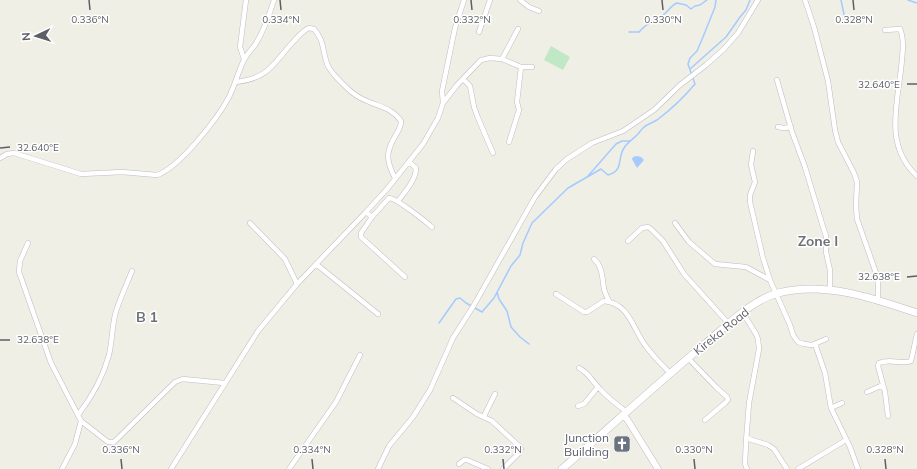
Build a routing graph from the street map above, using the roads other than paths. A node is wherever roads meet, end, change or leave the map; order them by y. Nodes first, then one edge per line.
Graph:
1 (246, 0) edge
2 (274, 0) edge
3 (464, 0) edge
4 (490, 0) edge
5 (520, 0) edge
6 (758, 0) edge
7 (805, 0) edge
8 (540, 11) dead end
9 (518, 29) dead end
10 (885, 30) dead end
11 (479, 32) dead end
12 (244, 59) junction
13 (502, 59) junction
14 (532, 67) dead end
15 (521, 68) junction
16 (463, 79) junction
17 (778, 80) dead end
18 (236, 82) junction
19 (443, 103) junction
20 (778, 127) dead end
21 (791, 127) junction
22 (509, 142) dead end
23 (753, 151) dead end
24 (493, 153) dead end
25 (0, 158) edge
26 (409, 162) junction
27 (917, 176) edge
28 (395, 178) junction
29 (398, 201) junction
30 (366, 212) junction
31 (372, 217) junction
32 (250, 223) dead end
33 (675, 223) dead end
34 (432, 227) dead end
35 (628, 241) dead end
36 (28, 243) dead end
37 (594, 259) dead end
38 (316, 264) junction
39 (132, 272) dead end
40 (405, 277) dead end
41 (770, 280) junction
42 (298, 284) junction
43 (830, 290) junction
44 (776, 293) junction
45 (556, 294) dead end
46 (878, 299) junction
47 (609, 301) junction
48 (743, 313) junction
49 (917, 313) edge
50 (378, 314) dead end
51 (729, 324) junction
52 (917, 334) edge
53 (826, 338) dead end
54 (815, 344) junction
55 (360, 355) dead end
56 (688, 358) junction
57 (579, 368) dead end
58 (670, 373) junction
59 (224, 384) junction
60 (883, 385) junction
61 (598, 387) junction
62 (867, 392) dead end
63 (495, 394) dead end
64 (453, 398) dead end
65 (842, 403) dead end
66 (578, 406) dead end
67 (832, 408) junction
68 (624, 414) junction
69 (78, 415) junction
70 (484, 416) junction
71 (888, 416) dead end
72 (705, 420) dead end
73 (81, 421) junction
74 (746, 438) junction
75 (846, 440) junction
76 (459, 464) dead end
77 (62, 469) edge
78 (171, 469) edge
79 (289, 469) edge
80 (378, 469) edge
81 (488, 469) edge
82 (503, 469) edge
83 (562, 469) edge
84 (658, 469) edge
85 (746, 469) edge
86 (787, 469) edge
87 (798, 469) edge
88 (858, 469) edge

1 - 12 street
2 - 12 street
3 - 19 street
4 - 11 street
5 - 8 street
6 - 80 street
7 - 46 street
9 - 13 street
10 - 27 street
12 - 18 street
13 - 15 street
13 - 16 street
14 - 15 street
15 - 22 street
16 - 19 street
16 - 24 street
17 - 21 street
18 - 25 street
18 - 28 street
19 - 26 street
20 - 21 street
21 - 43 street
23 - 41 street
26 - 28 street
26 - 29 street
28 - 30 street
29 - 31 street
29 - 34 street
30 - 31 street
30 - 38 street
31 - 40 street
32 - 42 street
33 - 41 street
35 - 51 street
36 - 69 street
37 - 47 street
38 - 42 street
38 - 50 street
39 - 69 street
41 - 44 street
42 - 59 street
43 - 44 main road, Kireka Road
43 - 46 main road, Kireka Road
44 - 48 main road, Kireka Road
44 - 54 street
45 - 47 street
46 - 49 main road, Kireka Road
47 - 58 street
48 - 51 main road, Kireka Road
48 - 74 street
51 - 56 main road, Kireka Road
52 - 60 street
53 - 54 street
54 - 67 street
55 - 79 street
56 - 58 main road, Kireka Road
56 - 72 street
57 - 61 street
58 - 68 main road, Kireka Road
59 - 73 street
59 - 78 street
60 - 62 street
60 - 71 street
61 - 66 street
61 - 68 street
63 - 70 street
64 - 70 street
65 - 67 street
67 - 75 street
68 - 83 main road, Kireka Road
68 - 84 street
69 - 73 street
70 - 82 street
73 - 77 street
74 - 85 street
74 - 86 street
75 - 87 street
75 - 88 street
76 - 81 street

